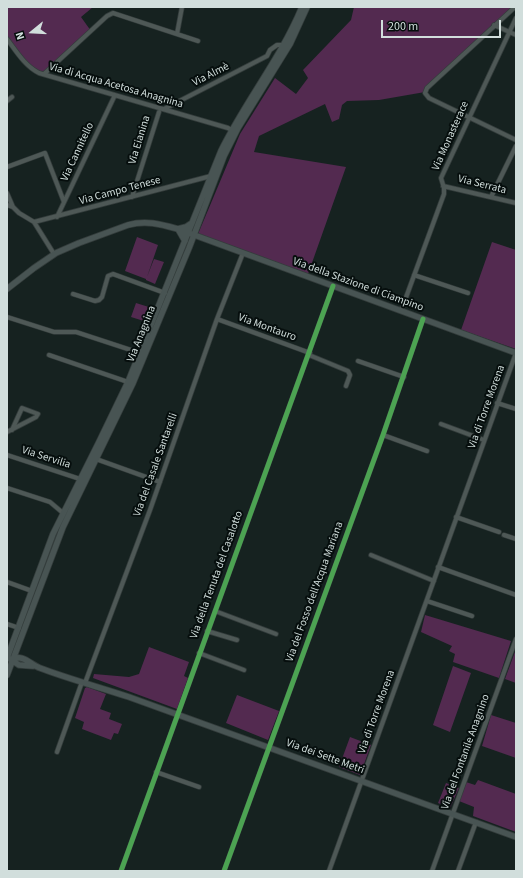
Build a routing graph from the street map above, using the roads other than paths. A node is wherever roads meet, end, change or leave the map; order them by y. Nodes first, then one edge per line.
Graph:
1 (182, 7) edge
2 (302, 7) edge
3 (307, 7) edge
4 (515, 7) edge
5 (516, 18) edge
6 (494, 25) junction
7 (509, 32) junction
8 (177, 34) junction
9 (516, 35) edge
10 (7, 39) edge
11 (198, 41) dead end
12 (284, 45) junction
13 (44, 74) junction
14 (115, 95) junction
15 (12, 97) dead end
16 (7, 101) edge
17 (164, 109) junction
18 (159, 112) dead end
19 (469, 117) junction
20 (232, 130) junction
21 (234, 136) junction
22 (516, 140) edge
23 (516, 146) edge
24 (7, 167) edge
25 (211, 176) junction
26 (443, 186) junction
27 (7, 193) edge
28 (132, 197) junction
29 (491, 197) junction
30 (64, 202) junction
31 (516, 203) edge
32 (7, 205) edge
33 (13, 207) junction
34 (57, 217) junction
35 (194, 221) junction
36 (34, 222) junction
37 (178, 230) junction
38 (191, 235) junction
39 (186, 241) junction
40 (54, 254) junction
41 (243, 254) junction
42 (414, 275) junction
43 (333, 286) junction
44 (7, 289) edge
45 (165, 293) junction
46 (468, 293) dead end
47 (73, 294) dead end
48 (401, 311) junction
49 (7, 317) edge
50 (217, 319) junction
51 (423, 319) junction
52 (516, 353) edge
53 (140, 354) junction
54 (309, 354) junction
55 (49, 355) dead end
56 (358, 361) dead end
57 (404, 377) junction
58 (128, 382) junction
59 (346, 386) dead end
60 (498, 403) junction
61 (516, 409) edge
62 (441, 424) dead end
63 (12, 430) junction
64 (7, 432) edge
65 (383, 435) junction
66 (484, 440) junction
67 (426, 451) dead end
68 (7, 455) edge
69 (96, 459) junction
70 (80, 479) junction
71 (160, 482) junction
72 (7, 488) edge
73 (63, 513) junction
74 (456, 517) junction
75 (498, 532) dead end
76 (504, 535) dead end
77 (516, 539) edge
78 (46, 552) junction
79 (371, 555) dead end
80 (52, 557) junction
81 (438, 567) junction
82 (434, 581) junction
83 (7, 582) edge
84 (32, 591) junction
85 (516, 595) edge
86 (427, 601) junction
87 (215, 611) junction
88 (472, 616) dead end
89 (7, 624) edge
90 (19, 628) junction
91 (207, 631) junction
92 (276, 634) dead end
93 (516, 639) edge
94 (237, 640) dead end
95 (199, 653) junction
96 (9, 659) edge
97 (244, 670) dead end
98 (7, 675) edge
99 (84, 682) junction
100 (177, 715) junction
101 (269, 747) junction
102 (57, 752) dead end
103 (156, 772) junction
104 (361, 781) junction
105 (199, 787) dead end
106 (453, 814) junction
107 (476, 822) junction
108 (516, 837) edge
109 (121, 871) edge
110 (224, 871) edge
111 (329, 871) edge
112 (432, 871) edge
113 (458, 871) edge

1 - 8 street
2 - 12 main road, Via Anagnina
3 - 21 main road, Via Anagnina
4 - 6 street
5 - 7 street, Via Monasterace
6 - 7 street
6 - 19 street
7 - 9 street
7 - 19 street, Via Monasterace
8 - 11 street
8 - 13 street
10 - 13 street, Via di Acqua Acetosa Anagnina
12 - 17 street, Via Almè
12 - 20 main road, Via Anagnina
13 - 14 street, Via di Acqua Acetosa Anagnina
14 - 17 street, Via di Acqua Acetosa Anagnina
14 - 30 street, Via Cannitello
15 - 16 street
17 - 20 street, Via di Acqua Acetosa Anagnina
18 - 28 street, Via Eianina
19 - 22 street
19 - 26 street, Via Monasterace
20 - 21 street
20 - 25 main road, Via Anagnina
21 - 38 main road, Via Anagnina
23 - 29 street
24 - 30 street
25 - 28 street, Via Campo Tenese
25 - 35 main road, Via Anagnina
26 - 29 street, Via Serrata
26 - 42 street, Via Monasterace
27 - 33 street
28 - 34 street, Via Campo Tenese
29 - 31 street, Via Serrata
30 - 34 street, Via Cannitello
32 - 33 street
33 - 36 street
34 - 36 street, Via Campo Tenese
35 - 37 main road
35 - 38 main road, Via Anagnina
36 - 40 street
37 - 38 main road, Via della Stazione di Ciampino
37 - 39 main road
37 - 40 main road, Via della Stazione di Ciampino
38 - 39 main road, Via Anagnina
38 - 41 main road, Via della Stazione di Ciampino
38 - 69 main road, Via Anagnina
39 - 45 main road, Via Anagnina
40 - 44 main road, Via della Stazione di Ciampino
41 - 43 main road, Via della Stazione di Ciampino
41 - 50 street, Via del Casale Santarelli
42 - 46 street
42 - 48 street, Via Monasterace
43 - 48 main road, Via della Stazione di Ciampino
43 - 54 street, Via della Tenuta del Casalotto
45 - 47 street
45 - 53 main road, Via Anagnina
48 - 51 main road, Via della Stazione di Ciampino
49 - 53 street
50 - 54 street, Via Montauro
50 - 71 street, Via del Casale Santarelli
51 - 52 main road, Via della Stazione di Ciampino
51 - 57 street, Via del Fosso dell'Acqua Mariana
52 - 60 street, Via di Torre Morena
53 - 58 main road, Via Anagnina
54 - 59 street, Via Montauro
54 - 87 street, Via della Tenuta del Casalotto
55 - 58 street
56 - 57 street
57 - 65 street, Via del Fosso dell'Acqua Mariana
58 - 70 main road, Via Anagnina
60 - 61 street
60 - 66 street, Via di Torre Morena
62 - 66 street
63 - 63 street
63 - 64 street
65 - 67 street
65 - 101 street, Via del Fosso dell'Acqua Mariana
66 - 74 street, Via di Torre Morena
68 - 70 street, Via Servilia
69 - 71 street
69 - 80 main road, Via Anagnina
70 - 73 main road, Via Anagnina
71 - 99 street, Via del Casale Santarelli
72 - 73 street
73 - 78 main road, Via Anagnina
74 - 75 street
74 - 81 street, Via di Torre Morena
76 - 77 street
78 - 80 street
78 - 84 main road, Via Anagnina
79 - 82 street
80 - 96 main road, Via Anagnina
81 - 82 street, Via di Torre Morena
81 - 85 street
82 - 86 street, Via di Torre Morena
83 - 84 street
84 - 90 main road, Via Anagnina
86 - 88 street
86 - 104 street, Via di Torre Morena
87 - 91 street, Via della Tenuta del Casalotto
87 - 92 street
89 - 90 street
90 - 96 main road, Via Anagnina
91 - 94 street
91 - 95 street, Via della Tenuta del Casalotto
93 - 106 street, Via del Fontanile Anagnino
95 - 97 street
95 - 100 street, Via della Tenuta del Casalotto
96 - 98 main road, Via Anagnina
96 - 99 main road, Via dei Sette Metri
99 - 100 main road, Via dei Sette Metri
99 - 102 street, Via del Casale Santarelli
100 - 101 main road, Via dei Sette Metri
100 - 103 street, Via della Tenuta del Casalotto
101 - 104 main road, Via dei Sette Metri
101 - 110 street, Via del Fosso dell'Acqua Mariana
103 - 105 street
103 - 109 street, Via della Tenuta del Casalotto
104 - 106 main road, Via dei Sette Metri
104 - 111 street, Via di Torre Morena
106 - 107 main road, Via dei Sette Metri
106 - 112 street, Via del Fontanile Anagnino
107 - 108 main road, Via dei Sette Metri
107 - 113 street

